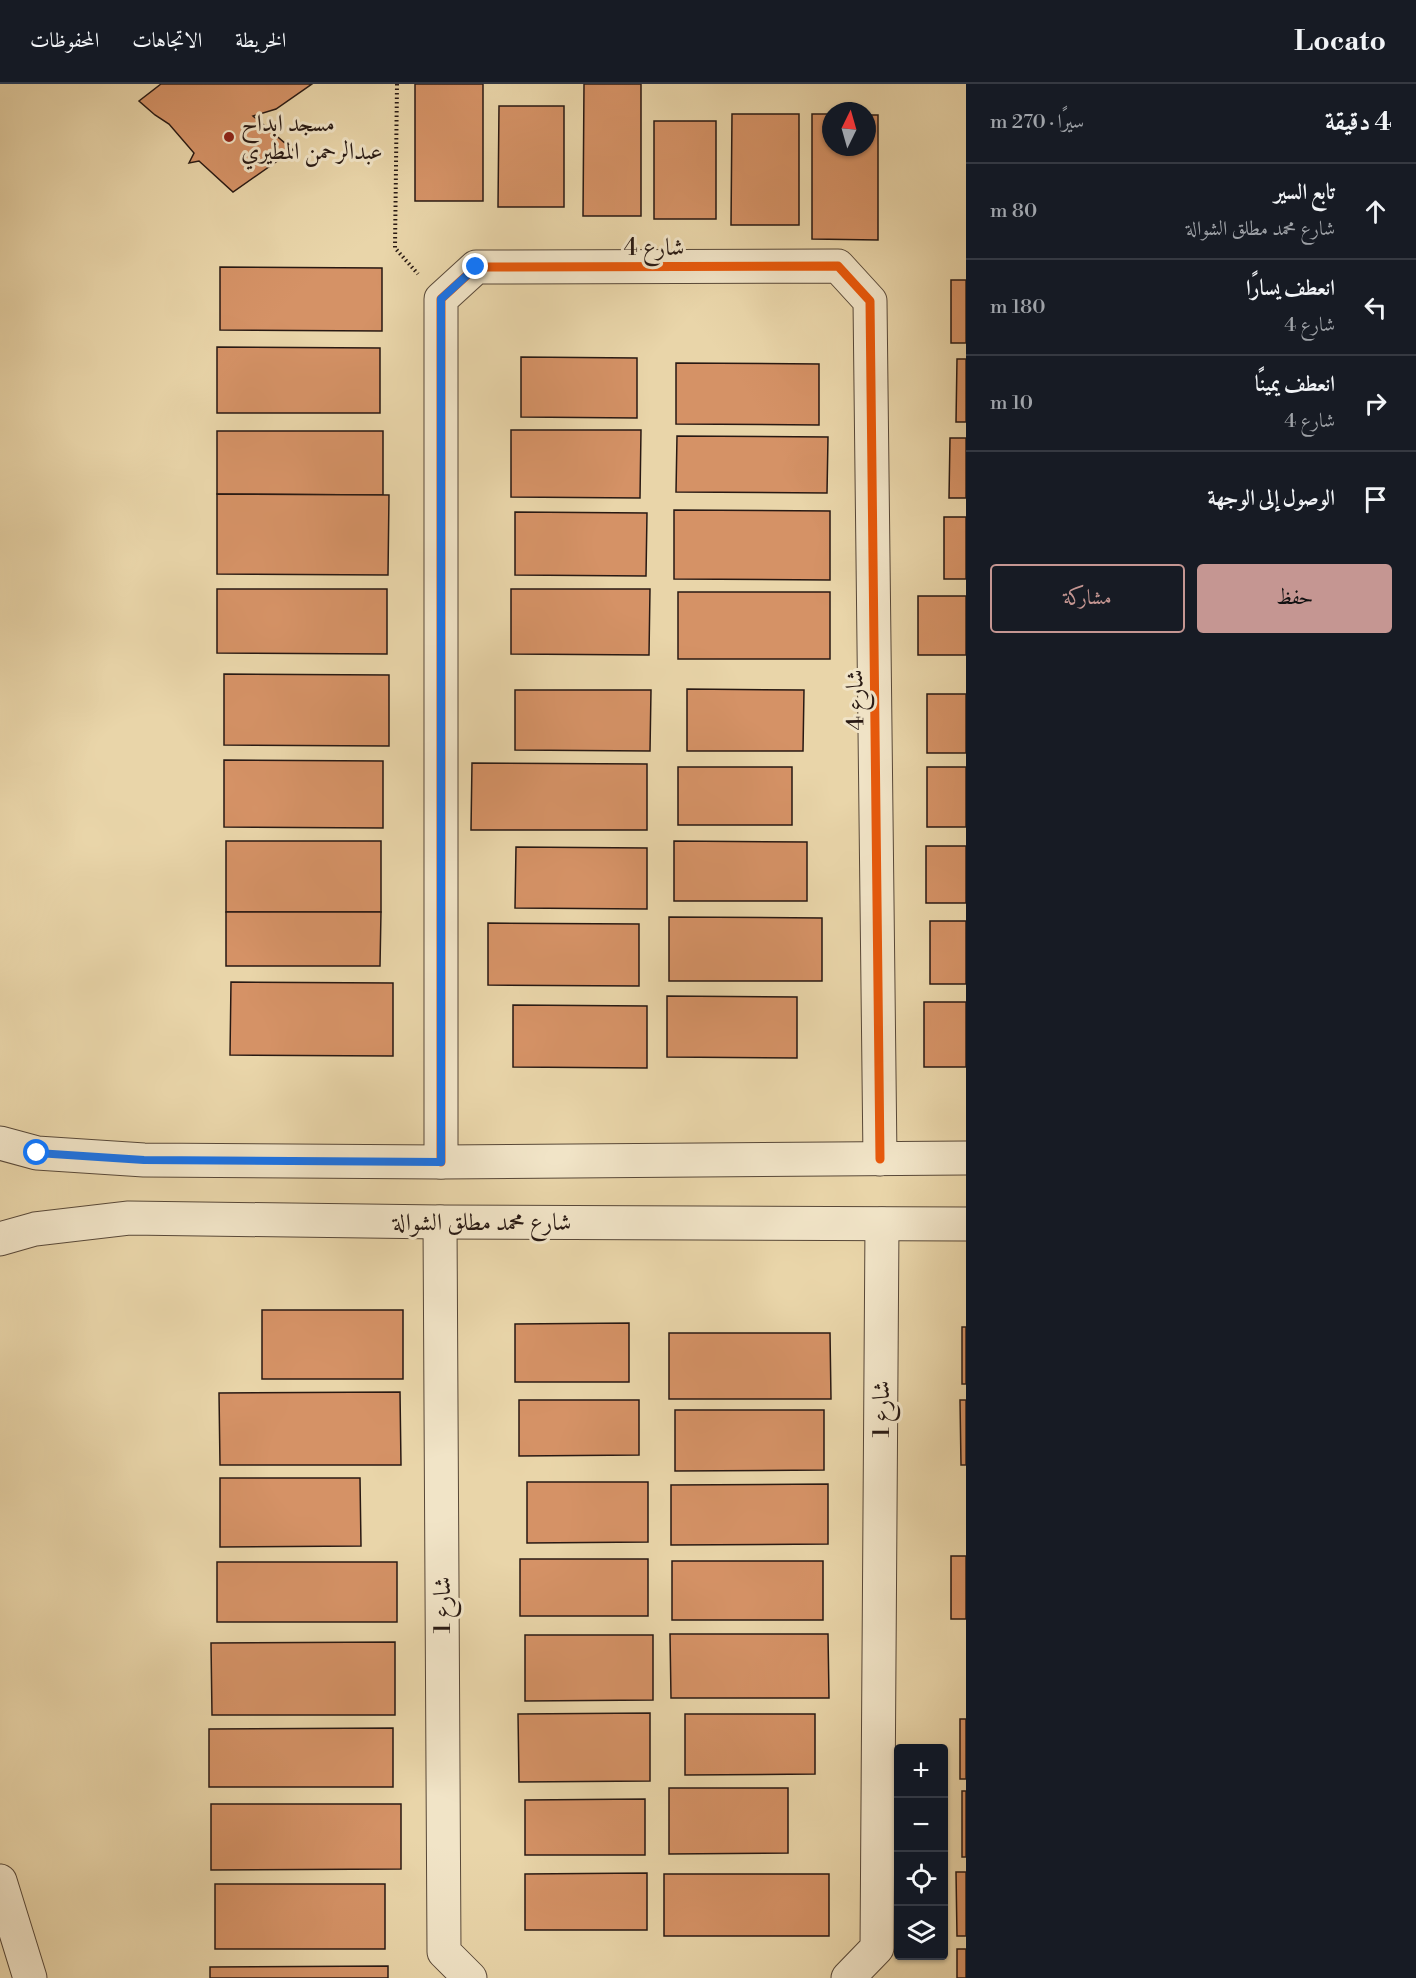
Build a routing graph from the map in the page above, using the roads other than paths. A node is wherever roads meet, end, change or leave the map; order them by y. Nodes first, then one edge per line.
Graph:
1 (0, 1143) edge
2 (880, 1158) junction
3 (966, 1158) edge
4 (441, 1162) junction
5 (440, 1222) junction
6 (882, 1224) junction
7 (966, 1224) edge
8 (0, 1239) edge
9 (0, 1881) edge
10 (30, 1978) edge
11 (470, 1978) edge
12 (848, 1978) edge

1 - 4 street
2 - 3 street
2 - 4 street
2 - 4 street, شارع 4
5 - 6 street, شارع محمد مطلق الشوالة
5 - 8 street, شارع محمد مطلق الشوالة
5 - 11 street, شارع 1
6 - 7 street, شارع محمد مطلق الشوالة
6 - 12 street, شارع 1
9 - 10 street

